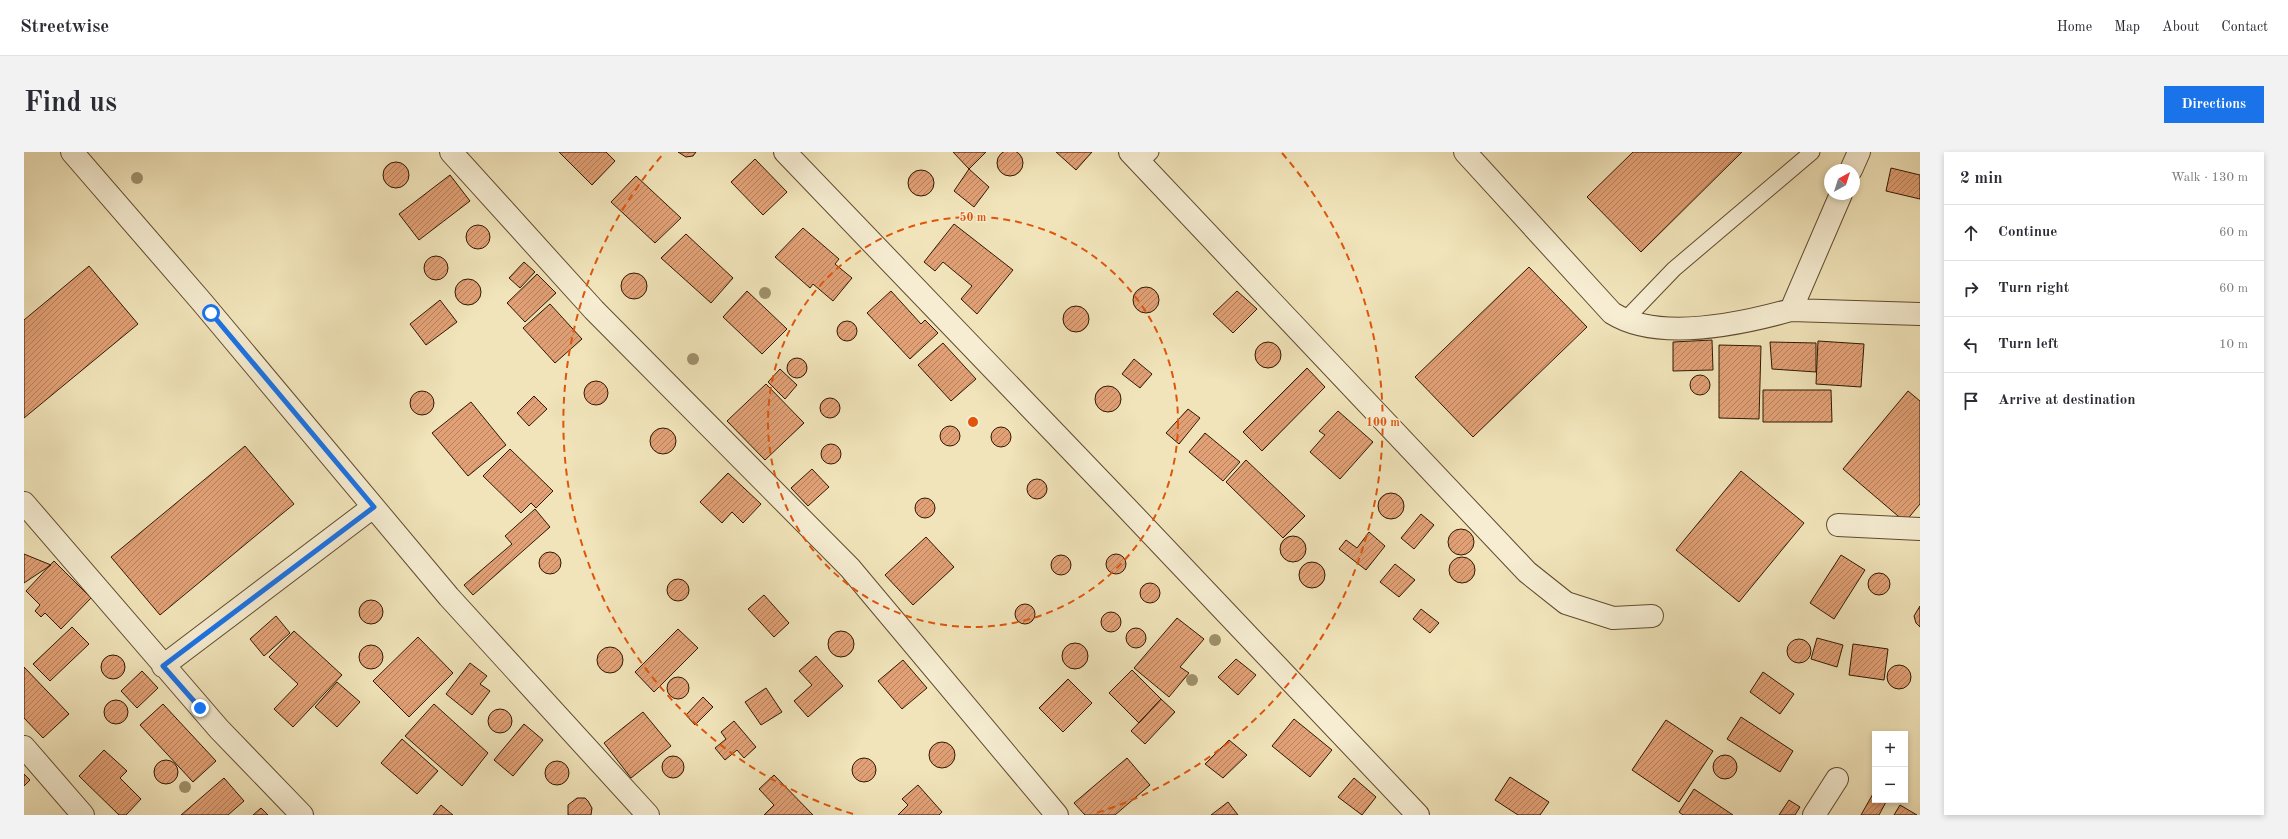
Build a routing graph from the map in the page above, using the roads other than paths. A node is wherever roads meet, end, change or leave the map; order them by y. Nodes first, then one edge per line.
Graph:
1 (72, 152) edge
2 (451, 152) edge
3 (785, 152) edge
4 (1465, 152) edge
5 (1812, 152) edge
6 (1859, 152) edge
7 (1141, 156) edge
8 (1854, 164) edge
9 (1838, 200) edge
10 (1791, 310) junction
11 (1920, 314) edge
12 (1624, 321) junction
13 (24, 503) edge
14 (374, 507) junction
15 (1838, 525) dead end
16 (1920, 529) edge
17 (1652, 616) dead end
18 (163, 666) junction
19 (24, 747) edge
20 (1837, 779) dead end
21 (83, 815) edge
22 (302, 815) edge
23 (648, 815) edge
24 (1057, 815) edge
25 (1418, 815) edge
26 (1814, 815) edge

1 - 14 street
2 - 24 street
3 - 25 street
4 - 12 street
5 - 12 lane
6 - 8 street
7 - 17 street
9 - 10 street
10 - 11 street
10 - 12 street
13 - 18 street
14 - 18 street
14 - 23 street
15 - 16 street
18 - 22 street
19 - 21 street
20 - 26 street

